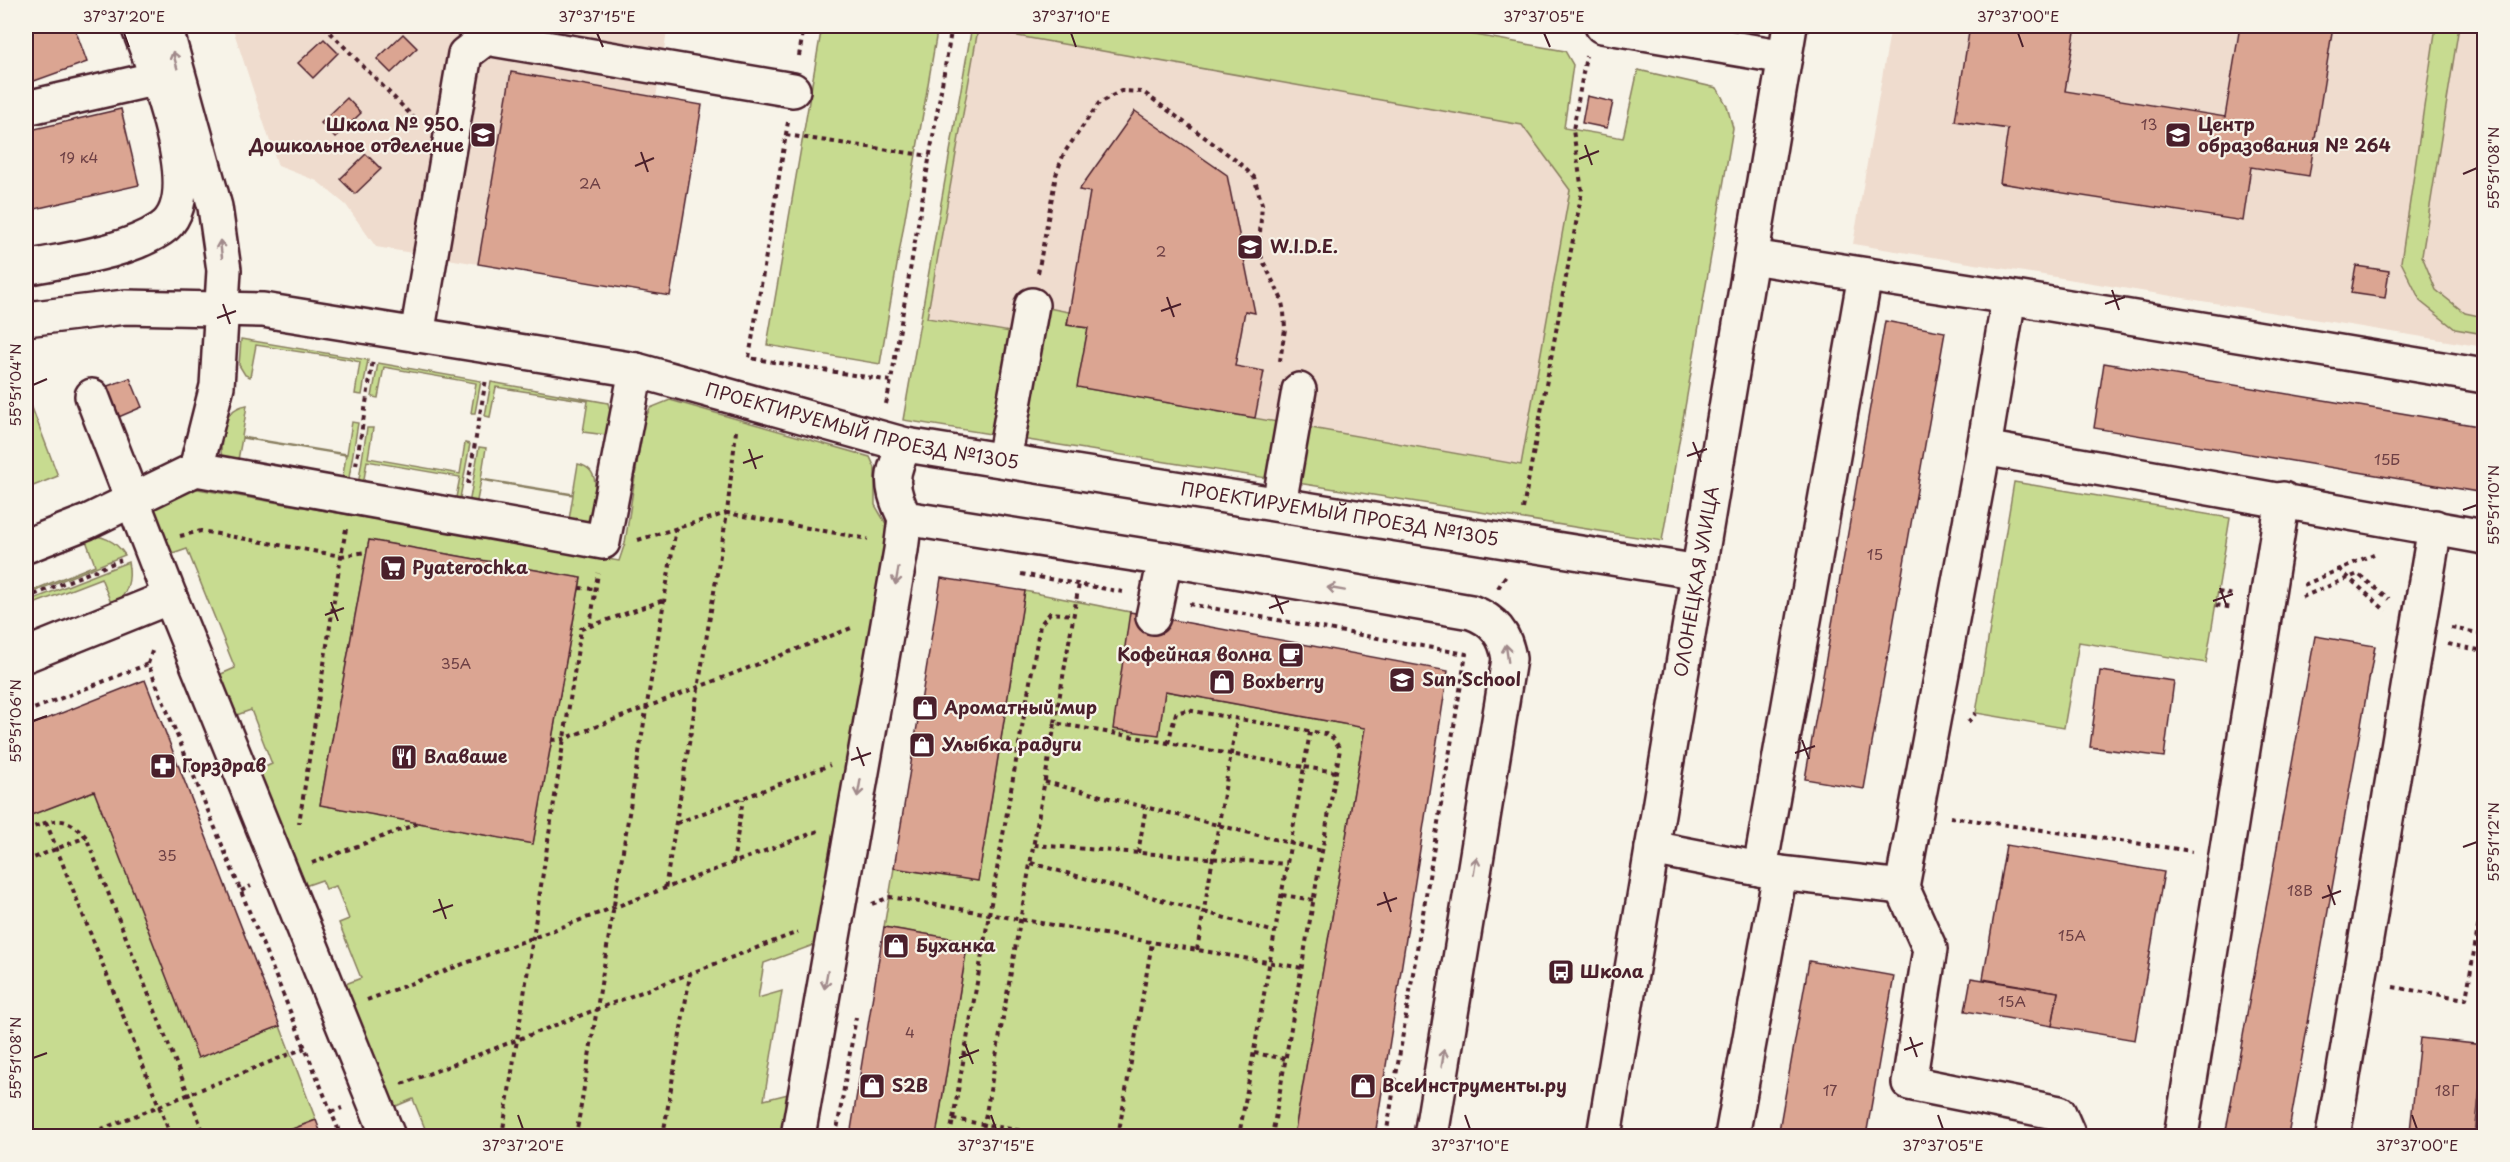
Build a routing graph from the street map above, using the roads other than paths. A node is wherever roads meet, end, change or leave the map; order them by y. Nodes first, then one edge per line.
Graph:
1 (138, 26) edge
2 (165, 26) edge
3 (1643, 29) edge
4 (1595, 37) edge
5 (1787, 41) edge
6 (158, 78) junction
7 (793, 90) road end
8 (26, 108) edge
9 (1752, 257) junction
10 (26, 268) edge
11 (1865, 274) junction
12 (2009, 297) junction
13 (1032, 305) road end
14 (223, 308) junction
15 (26, 319) edge
16 (417, 335) junction
17 (636, 370) junction
18 (2484, 376) edge
19 (1299, 390) road end
20 (92, 396) dead end
21 (906, 444) junction
22 (1984, 448) junction
23 (1004, 460) junction
24 (196, 469) junction
25 (2283, 500) junction
26 (132, 501) junction
27 (1279, 504) junction
28 (904, 518) junction
29 (2435, 527) junction
30 (2484, 537) edge
31 (26, 546) edge
32 (1165, 559) junction
33 (1699, 572) junction
34 (170, 597) junction
35 (1155, 608) road end
36 (26, 655) edge
37 (1652, 848) junction
38 (1770, 871) junction
39 (1902, 887) junction
40 (388, 1137) edge
41 (798, 1137) edge
42 (1431, 1137) edge
43 (1604, 1137) edge
44 (1732, 1137) edge
45 (2068, 1137) edge
46 (2181, 1137) edge
47 (2333, 1137) edge

1 - 6 street
14 -> 2 street
3 - 4 street
3 - 5 street
5 - 9 street, ОЛОНЕЦКАЯ УЛИЦА
6 - 8 street
6 - 10 street
7 - 16 street
9 - 11 street
9 - 33 street, ОЛОНЕЦКАЯ УЛИЦА
11 - 12 street
11 - 38 street
12 - 18 street
12 - 22 street
13 - 23 street
14 - 15 street, ПРОЕКТИРУЕМЫЙ ПРОЕЗД №1305
14 - 16 street, ПРОЕКТИРУЕМЫЙ ПРОЕЗД №1305
14 - 24 street
16 - 17 street, ПРОЕКТИРУЕМЫЙ ПРОЕЗД №1305
17 - 21 street, ПРОЕКТИРУЕМЫЙ ПРОЕЗД №1305
17 - 24 street
19 - 27 street
20 - 26 street
21 - 23 street, ПРОЕКТИРУЕМЫЙ ПРОЕЗД №1305
21 - 28 street
22 - 25 street
22 - 39 street
23 - 27 street, ПРОЕКТИРУЕМЫЙ ПРОЕЗД №1305
24 - 26 street
25 - 29 street
25 - 46 street
26 - 31 street
26 - 34 street
27 - 33 street, ПРОЕКТИРУЕМЫЙ ПРОЕЗД №1305
28 - 32 street
28 -> 41 street
29 - 30 street
29 - 47 street
32 - 35 street
42 -> 32 street
33 - 37 street, ОЛОНЕЦКАЯ УЛИЦА
34 - 36 street
34 - 40 street
37 - 38 street
37 - 43 street, ОЛОНЕЦКАЯ УЛИЦА
38 - 39 street
38 - 44 street
39 - 45 street

